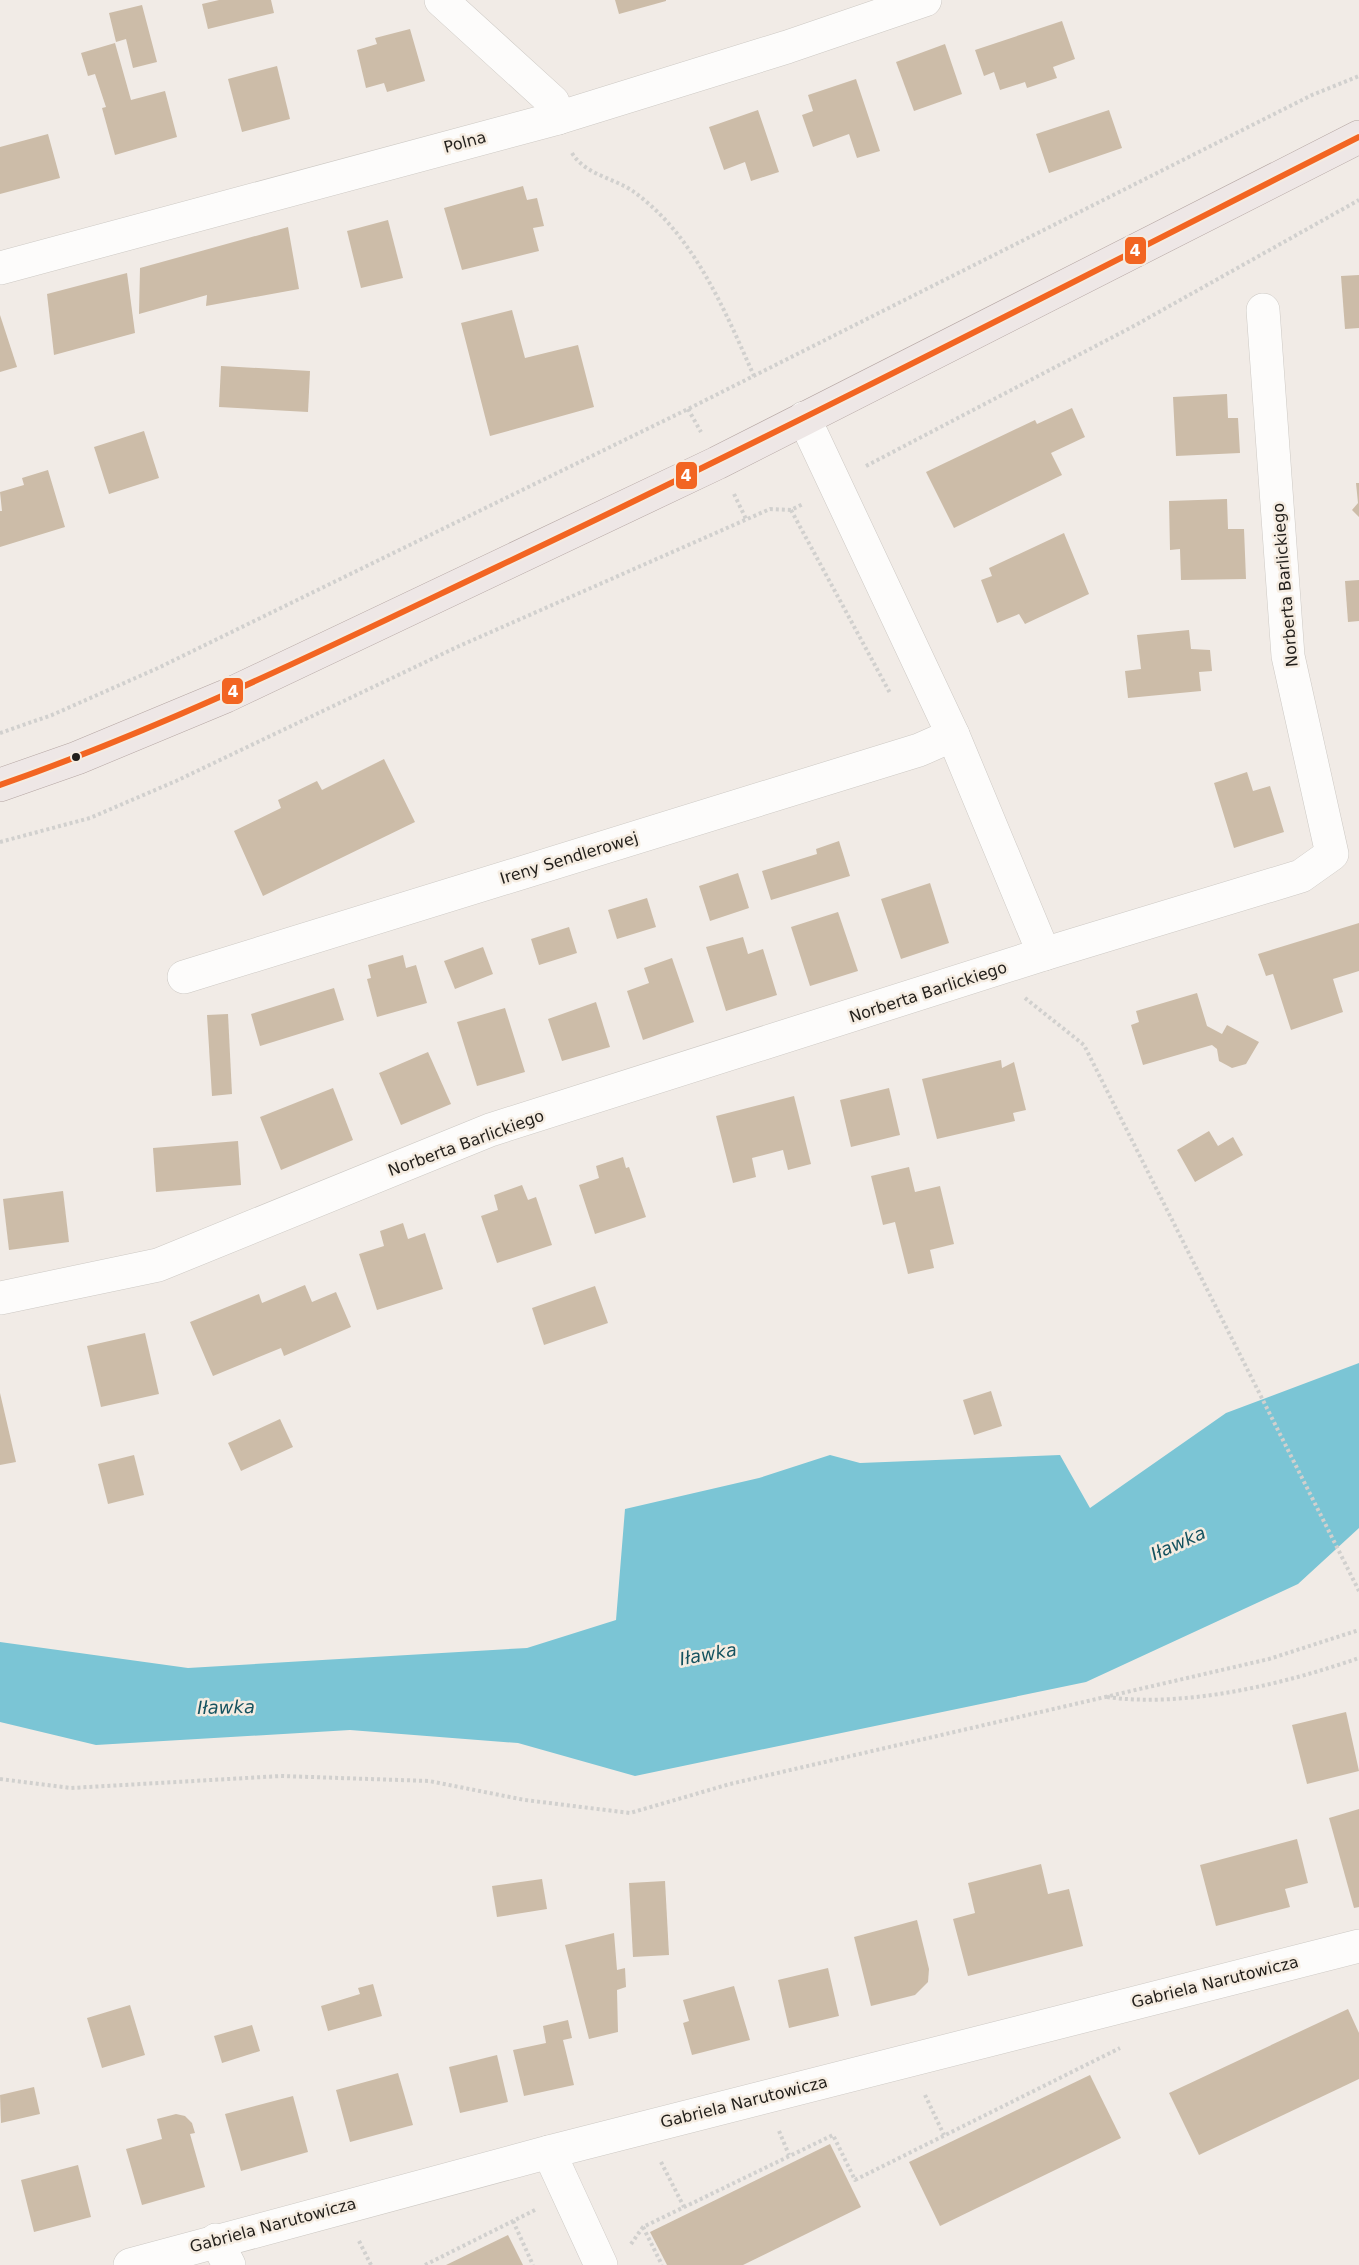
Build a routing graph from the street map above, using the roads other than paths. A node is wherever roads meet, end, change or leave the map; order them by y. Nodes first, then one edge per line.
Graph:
1 (441, 0) edge
2 (925, 0) edge
3 (558, 118) junction
4 (1359, 137) edge
5 (0, 268) edge
6 (1263, 310) dead end
7 (804, 418) junction
8 (953, 735) junction
9 (0, 785) edge
10 (1030, 959) junction
11 (184, 977) dead end
12 (0, 1298) edge
13 (1359, 1946) edge
14 (549, 2152) junction
15 (223, 2253) edge
16 (130, 2265) edge
17 (601, 2265) edge

1 - 3 street
2 - 3 street, Polna
3 - 5 street, Polna
4 - 7 main road
6 - 10 street, Norberta Barlickiego
7 - 8 street
7 - 9 main road
8 - 10 street
8 - 11 street, Ireny Sendlerowej
10 - 12 street, Norberta Barlickiego
13 - 14 street, Gabriela Narutowicza
14 - 15 street, Gabriela Narutowicza
14 - 17 street
15 - 16 street, Gabriela Narutowicza

